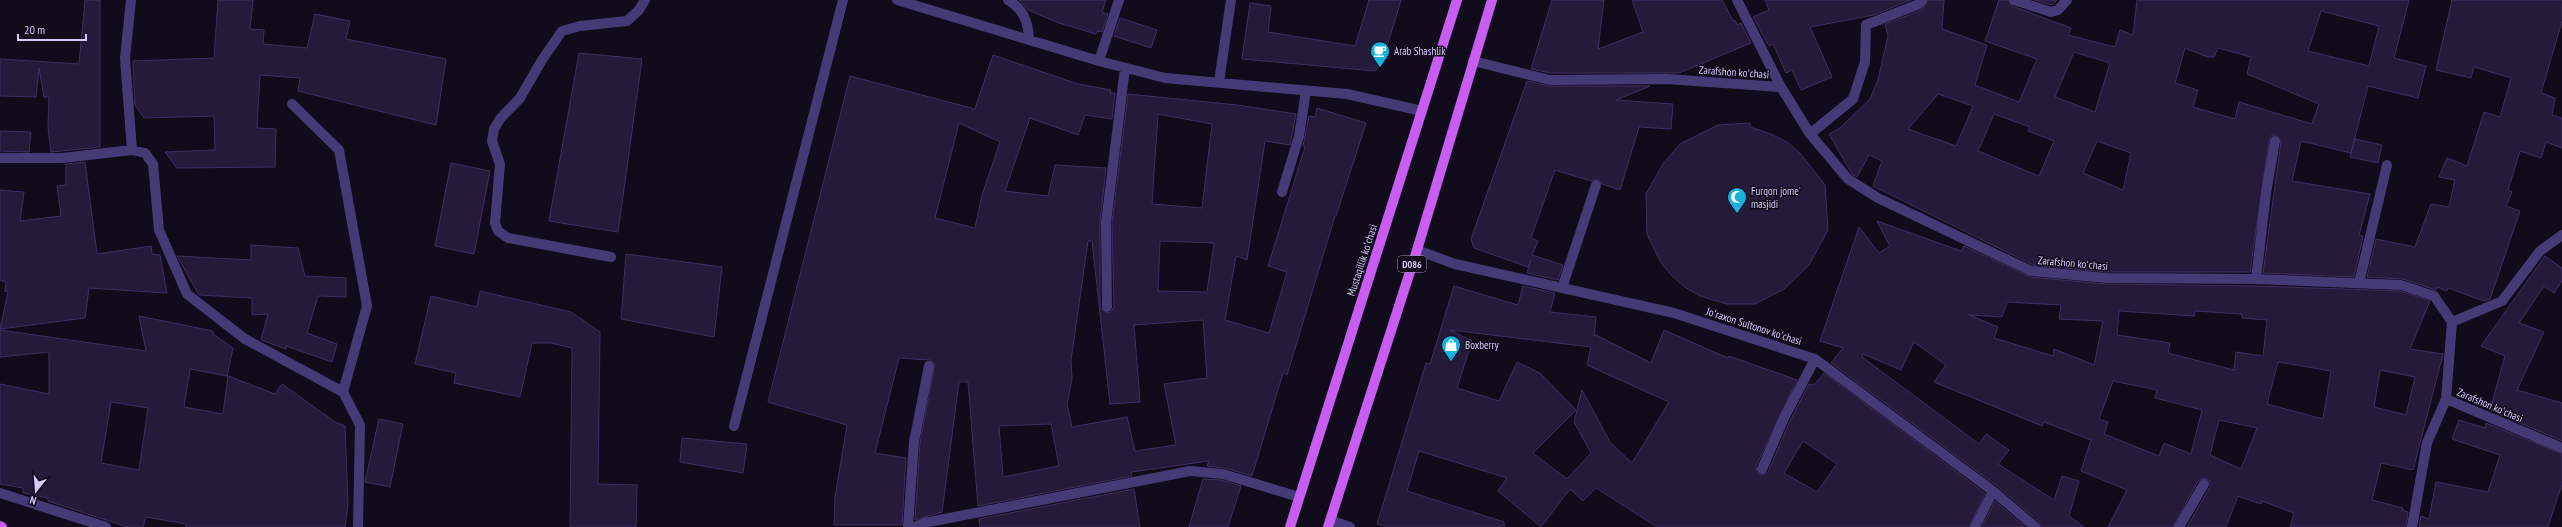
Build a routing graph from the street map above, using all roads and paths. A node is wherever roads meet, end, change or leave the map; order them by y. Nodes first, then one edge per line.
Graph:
1 (131, 0) edge
2 (645, 0) edge
3 (843, 0) edge
4 (897, 0) edge
5 (1008, 0) edge
6 (1119, 0) edge
7 (1231, 0) edge
8 (1457, 0) edge
9 (1492, 0) edge
10 (1736, 0) edge
11 (1922, 0) edge
12 (2014, 0) edge
13 (2067, 0) edge
14 (1029, 38) junction
15 (1473, 60) junction
16 (1099, 61) junction
17 (1125, 68) junction
18 (1219, 82) junction
19 (1781, 87) junction
20 (1306, 91) junction
21 (292, 104) dead end
22 (1422, 111) junction
23 (1810, 134) junction
24 (2276, 141) dead end
25 (132, 150) junction
26 (0, 158) edge
27 (2387, 165) dead end
28 (1596, 185) dead end
29 (1282, 192) dead end
30 (2562, 235) edge
31 (1417, 250) junction
32 (611, 257) dead end
33 (2256, 279) junction
34 (2358, 283) junction
35 (1562, 288) junction
36 (1107, 307) dead end
37 (2452, 322) junction
38 (1815, 358) junction
39 (929, 366) dead end
40 (342, 392) junction
41 (2446, 399) junction
42 (734, 426) dead end
43 (2562, 448) edge
44 (1762, 469) dead end
45 (2204, 484) dead end
46 (1993, 491) junction
47 (0, 493) edge
48 (1299, 497) junction
49 (1329, 524) edge
50 (106, 527) edge
51 (358, 527) edge
52 (908, 527) edge
53 (915, 527) edge
54 (1290, 527) edge
55 (1350, 527) edge
56 (1975, 527) edge
57 (2036, 527) edge
58 (2179, 527) edge
59 (2412, 527) edge

1 - 25 street
2 - 32 street
3 - 42 street
4 - 14 street
5 - 14 street
6 - 16 street
7 - 18 street
8 - 22 main road, Mustaqillik koʻchasi
9 - 15 main road, D086
10 - 19 street
11 - 23 street
12 - 13 street
14 - 16 street
15 - 19 street, Zarafshon koʻchasi
15 - 31 main road, D086
16 - 17 street
17 - 18 street
17 - 36 street
18 - 20 street
19 - 23 street, Zarafshon koʻchasi
20 - 22 street
20 - 29 street
21 - 40 street
22 - 48 main road, Mustaqillik koʻchasi
23 - 33 street, Zarafshon koʻchasi
24 - 33 street
25 - 26 street
25 - 40 street
27 - 34 street
28 - 35 street
30 - 37 street
31 - 35 street, Joʻraxon Sultonov koʻchasi
31 - 49 main road, D086
33 - 34 street, Zarafshon koʻchasi
34 - 37 street, Zarafshon koʻchasi
35 - 38 street, Joʻraxon Sultonov koʻchasi
37 - 41 street, Zarafshon koʻchasi
38 - 44 street
38 - 46 street, Joʻraxon Sultonov koʻchasi
39 - 52 street
40 - 51 street
41 - 43 street, Zarafshon koʻchasi
41 - 59 street
45 - 58 street
46 - 56 street
46 - 57 street, Joʻraxon Sultonov koʻchasi
47 - 50 street
48 - 53 street
48 - 54 main road, Mustaqillik koʻchasi
49 - 55 street

